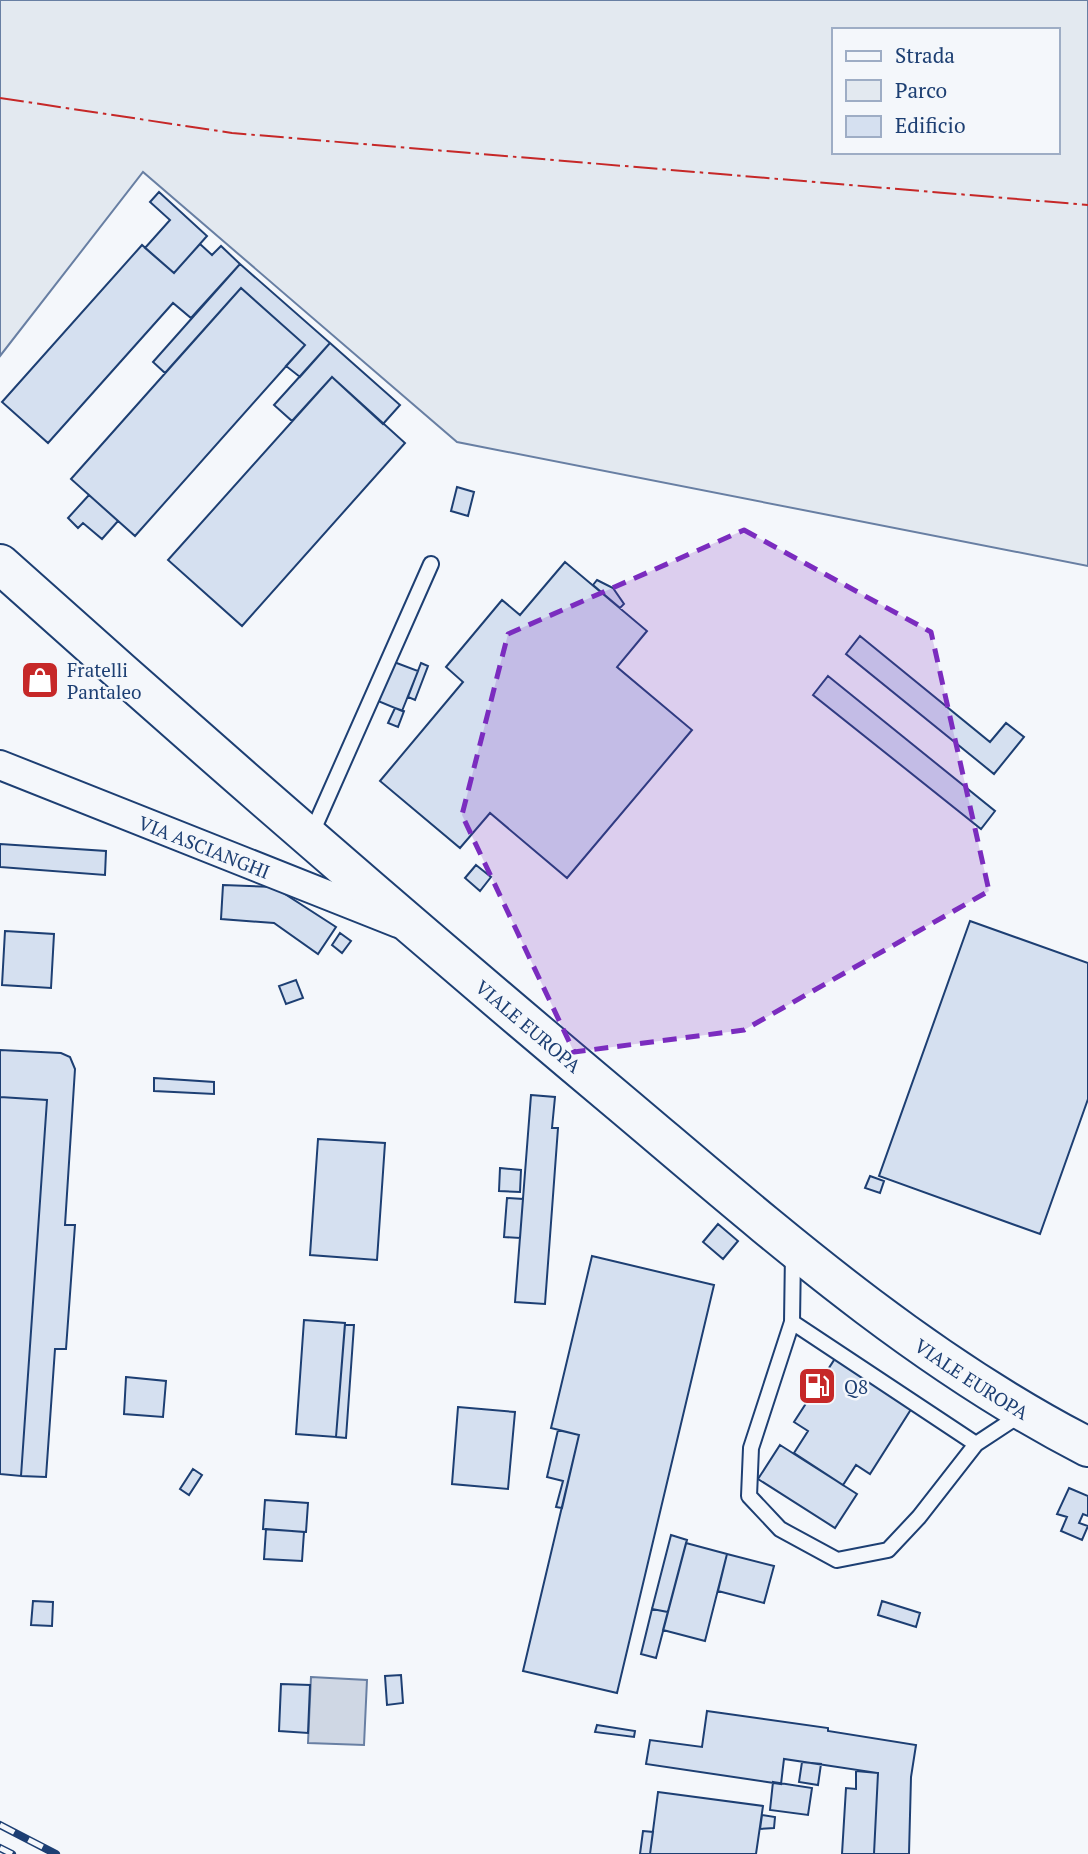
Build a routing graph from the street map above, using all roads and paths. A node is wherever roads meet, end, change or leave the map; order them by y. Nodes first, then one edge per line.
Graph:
1 (0, 564) edge
2 (431, 564) dead end
3 (0, 765) edge
4 (310, 839) junction
5 (411, 928) junction
6 (793, 1248) junction
7 (792, 1322) junction
8 (1023, 1413) junction
9 (976, 1444) junction
10 (1088, 1447) edge

1 - 4 main road, VIALE EUROPA
2 - 4 lane
3 - 5 street, VIA ASCIANGHI
4 - 5 main road, VIALE EUROPA
5 - 6 main road, VIALE EUROPA
6 - 7 lane
6 - 8 main road, VIALE EUROPA
7 - 9 lane
7 - 9 lane
8 - 9 lane
8 - 10 main road, VIALE EUROPA

